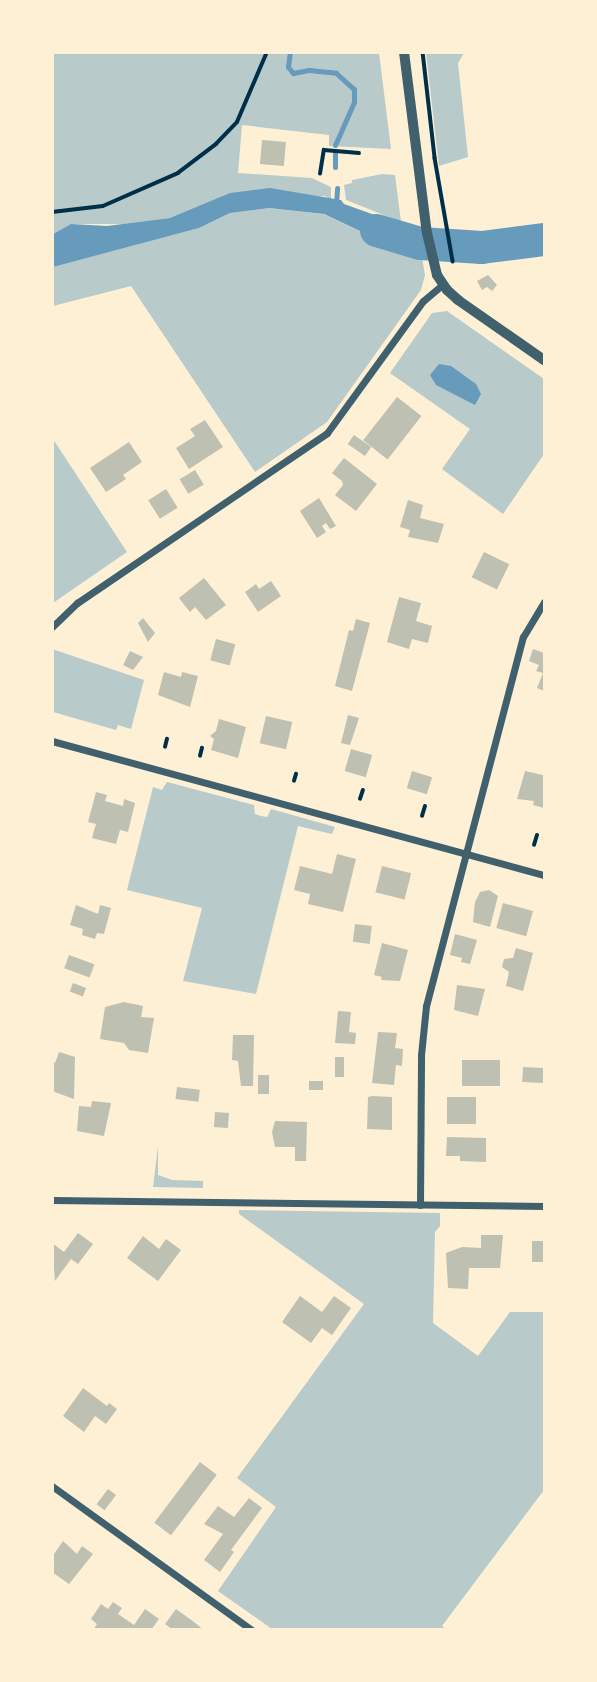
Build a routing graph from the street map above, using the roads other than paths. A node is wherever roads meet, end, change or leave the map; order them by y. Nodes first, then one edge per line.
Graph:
1 (404, 52) edge
2 (442, 285) junction
3 (544, 360) edge
4 (544, 602) edge
5 (52, 627) edge
6 (52, 741) edge
7 (465, 853) junction
8 (544, 875) edge
9 (52, 1200) edge
10 (420, 1205) junction
11 (544, 1206) edge
12 (52, 1486) edge
13 (252, 1629) edge

1 - 2 street
2 - 3 street
2 - 5 street
4 - 7 street
6 - 7 street
7 - 8 street
7 - 10 street
9 - 10 street
10 - 11 street
12 - 13 street

